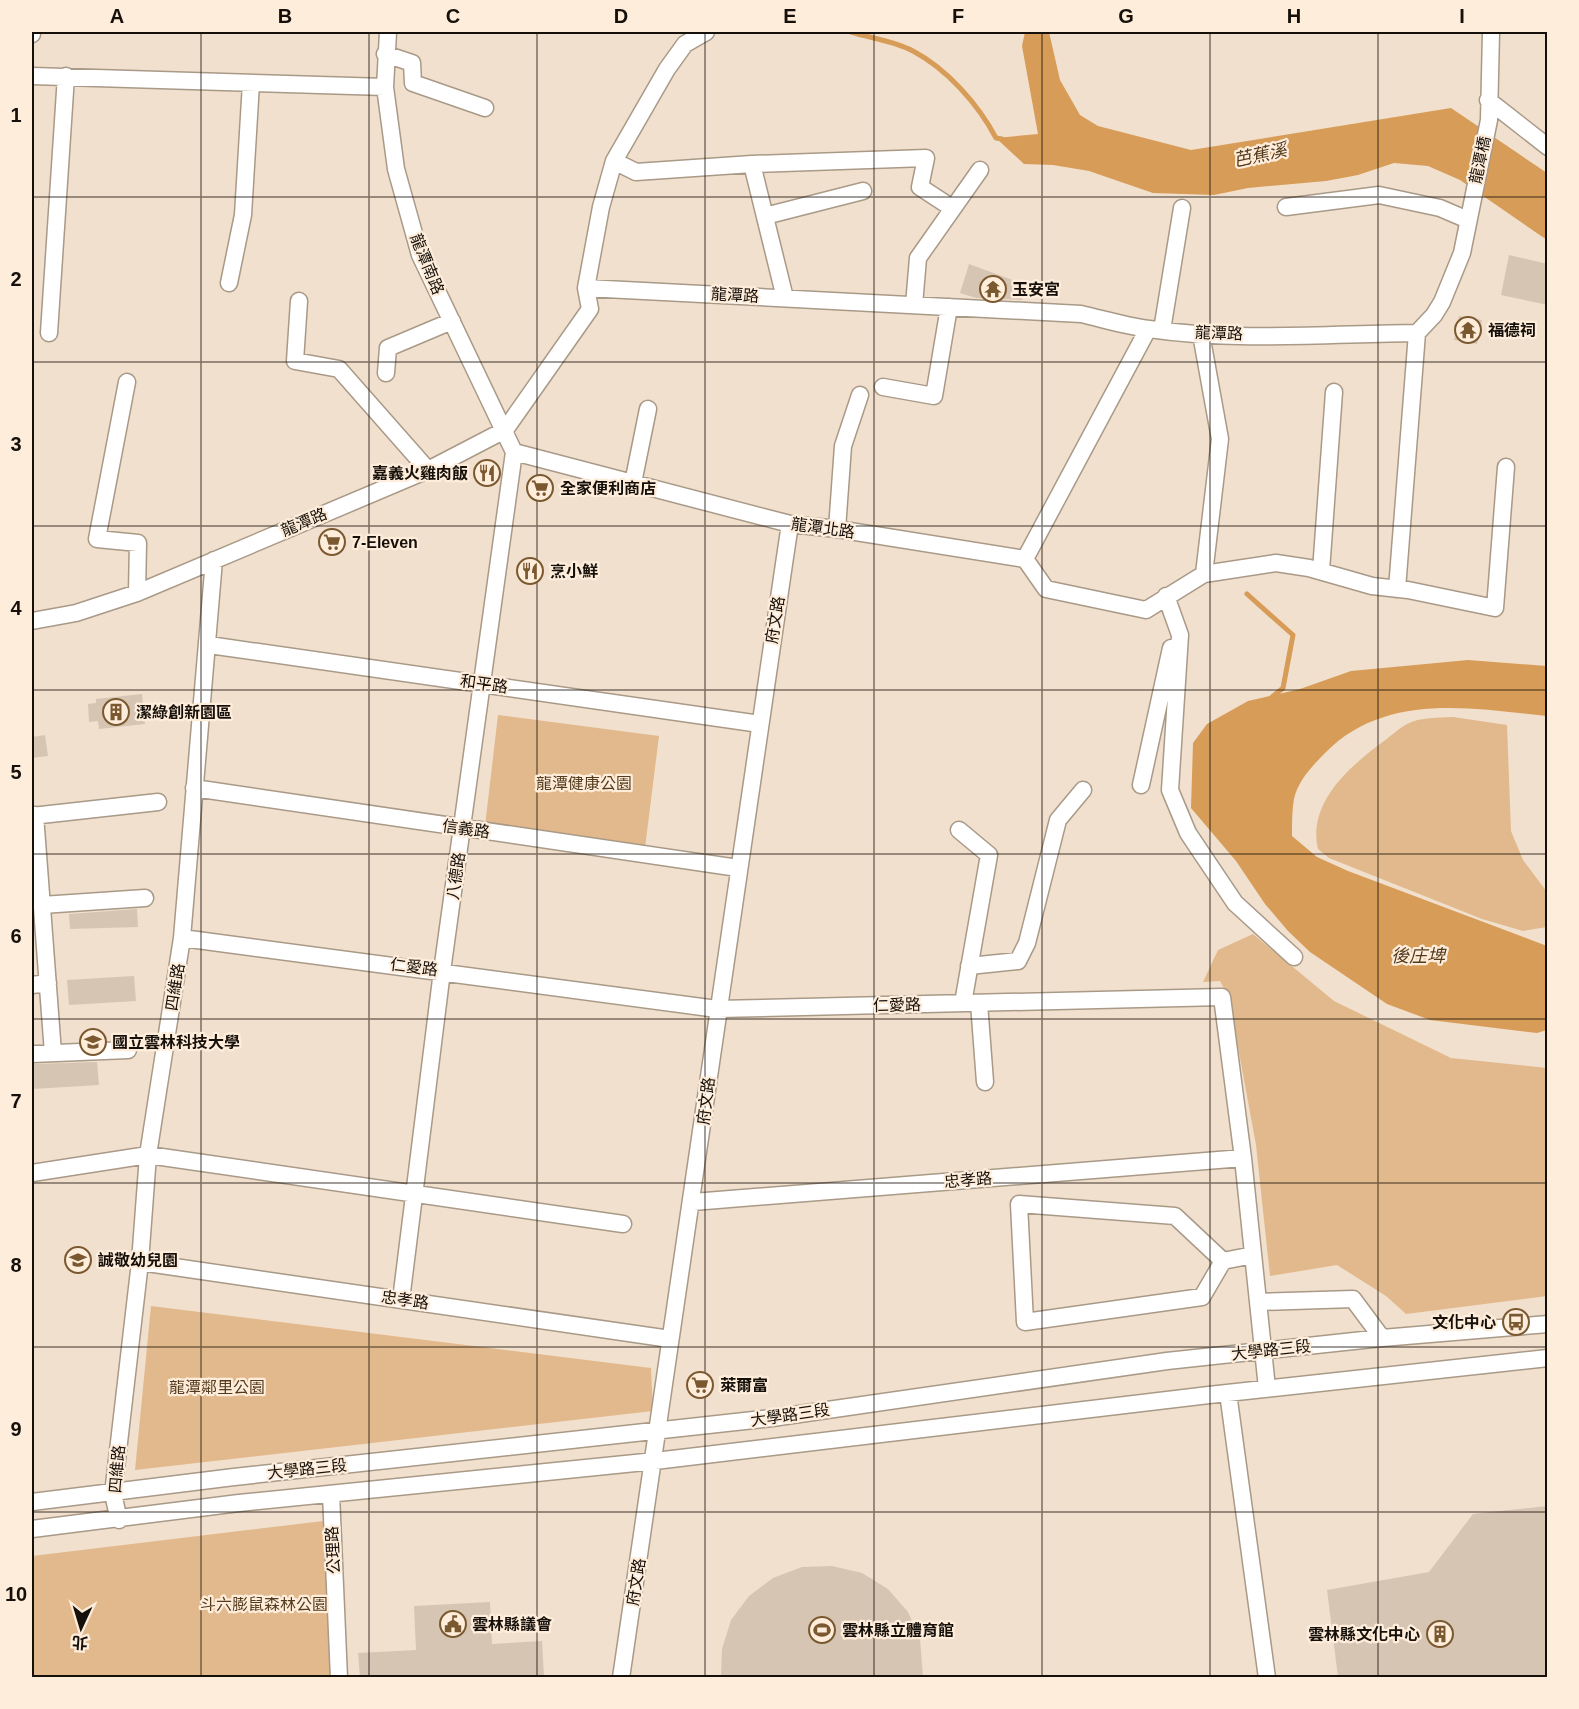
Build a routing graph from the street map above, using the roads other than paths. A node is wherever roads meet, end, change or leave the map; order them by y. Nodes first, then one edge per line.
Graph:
1 (388, 32) edge
2 (706, 32) edge
3 (1491, 32) edge
4 (682, 38) edge
5 (385, 54) junction
6 (32, 75) edge
7 (66, 76) junction
8 (251, 83) junction
9 (385, 87) junction
10 (1488, 100) junction
11 (485, 108) dead end
12 (1548, 147) edge
13 (614, 162) junction
14 (752, 164) junction
15 (980, 170) dead end
16 (863, 191) dead end
17 (1286, 207) dead end
18 (952, 208) junction
19 (1182, 208) dead end
20 (765, 216) junction
21 (1468, 219) junction
22 (229, 284) dead end
23 (586, 288) junction
24 (785, 298) junction
25 (299, 301) dead end
26 (914, 305) junction
27 (949, 307) junction
28 (452, 321) junction
29 (1155, 330) junction
30 (49, 333) dead end
31 (1417, 333) junction
32 (1201, 334) junction
33 (386, 373) dead end
34 (127, 382) dead end
35 (883, 387) dead end
36 (1334, 392) dead end
37 (860, 395) dead end
38 (648, 409) dead end
39 (505, 430) junction
40 (514, 452) junction
41 (1506, 468) dead end
42 (428, 470) junction
43 (633, 483) junction
44 (790, 524) junction
45 (837, 529) junction
46 (1025, 559) junction
47 (214, 560) junction
48 (1321, 571) junction
49 (1204, 574) junction
50 (1397, 589) junction
51 (137, 593) junction
52 (1166, 596) junction
53 (32, 621) edge
54 (1176, 624) junction
55 (209, 645) junction
56 (483, 683) junction
57 (760, 724) junction
58 (1141, 784) dead end
59 (194, 788) junction
60 (1083, 790) dead end
61 (158, 802) dead end
62 (33, 815) edge
63 (463, 828) junction
64 (959, 830) dead end
65 (738, 868) junction
66 (145, 898) dead end
67 (42, 905) junction
68 (182, 938) junction
69 (1294, 957) dead end
70 (969, 966) junction
71 (442, 971) junction
72 (40, 984) edge
73 (971, 1003) junction
74 (717, 1009) junction
75 (128, 1050) dead end
76 (53, 1053) junction
77 (32, 1054) edge
78 (984, 1082) dead end
79 (148, 1155) junction
80 (1244, 1158) junction
81 (32, 1173) edge
82 (414, 1195) junction
83 (693, 1202) junction
84 (623, 1224) dead end
85 (1253, 1255) junction
86 (1223, 1261) junction
87 (140, 1262) junction
88 (401, 1300) junction
89 (1258, 1302) junction
90 (1548, 1324) edge
91 (1382, 1338) junction
92 (670, 1339) junction
93 (1263, 1351) junction
94 (1548, 1358) edge
95 (1267, 1388) junction
96 (1228, 1393) junction
97 (658, 1431) junction
98 (655, 1461) junction
99 (114, 1494) junction
100 (331, 1494) junction
101 (32, 1503) edge
102 (119, 1520) junction
103 (32, 1529) edge
104 (339, 1677) edge
105 (621, 1677) edge
106 (1267, 1677) edge

1 - 5 street, 龍潭南路
2 - 4 street
3 - 10 street
4 - 13 street
5 - 9 street, 龍潭南路
5 - 11 street
6 - 7 street
7 - 8 street
7 - 30 street
8 - 9 street
8 - 22 street
9 - 28 street, 龍潭南路
10 - 12 street
10 - 21 street, 龍潭橋
13 - 14 street
13 - 23 street
14 - 18 street
14 - 20 street
15 - 18 street
16 - 20 street
17 - 21 street
18 - 26 street
19 - 29 street
20 - 24 street
21 - 31 street
23 - 24 street, 龍潭路
23 - 39 street, 龍潭路
24 - 26 street, 龍潭路
25 - 42 street
26 - 27 street, 龍潭路
27 - 29 street, 龍潭路
27 - 35 street
28 - 33 street
28 - 39 street, 龍潭南路
29 - 32 street, 龍潭路
29 - 46 street
31 - 32 street, 龍潭路
31 - 50 street
32 - 49 street
34 - 51 street
36 - 48 street
37 - 45 street
38 - 43 street
39 - 40 street
39 - 42 street, 龍潭路
40 - 43 street, 龍潭北路
40 - 56 street, 八德路
41 - 50 street
42 - 47 street, 龍潭路
43 - 44 street, 龍潭北路
44 - 45 street, 龍潭北路
44 - 57 street, 府文路
45 - 46 street, 龍潭北路
46 - 52 street
47 - 51 street, 龍潭路
47 - 55 street, 四維路
48 - 49 street
48 - 50 street
49 - 52 street
51 - 53 street, 龍潭路
52 - 54 street
54 - 58 street
54 - 69 street
55 - 56 street, 和平路
55 - 59 street, 四維路
56 - 57 street, 和平路
56 - 63 street, 八德路
57 - 65 street, 府文路
59 - 63 street, 信義路
59 - 68 street, 四維路
60 - 70 street
61 - 62 street
62 - 67 street
63 - 65 street, 信義路
63 - 71 street, 八德路
64 - 70 street
65 - 74 street, 府文路
66 - 67 street
67 - 72 street
68 - 71 street, 仁愛路
68 - 79 street, 四維路
70 - 73 street
71 - 74 street, 仁愛路
71 - 82 street, 八德路
72 - 76 street
73 - 74 street, 仁愛路
73 - 78 street
73 - 80 street, 仁愛路
74 - 83 street, 府文路
75 - 76 street
76 - 77 street
79 - 81 street
79 - 82 street
79 - 87 street, 四維路
80 - 83 street, 忠孝路
80 - 85 street, 仁愛路
82 - 84 street
82 - 88 street, 八德路
83 - 92 street, 府文路
85 - 86 street
85 - 89 street, 仁愛路
86 - 86 street
87 - 88 street, 忠孝路
87 - 99 street, 四維路
88 - 92 street, 忠孝路
89 - 91 street
89 - 93 street, 仁愛路
90 - 91 street, 大學路三段
91 - 93 street, 大學路三段
92 - 97 street, 府文路
93 - 95 street, 仁愛路
93 - 97 street, 大學路三段
94 - 95 street, 大學路三段
95 - 96 street, 大學路三段
96 - 98 street, 大學路三段
96 - 106 street
97 - 98 street, 府文路
97 - 99 street, 大學路三段
98 - 100 street, 大學路三段
98 - 105 street, 府文路
99 - 101 street, 大學路三段
99 - 102 street, 四維路
100 - 102 street, 大學路三段
100 - 104 street, 公理路
102 - 103 street, 大學路三段

